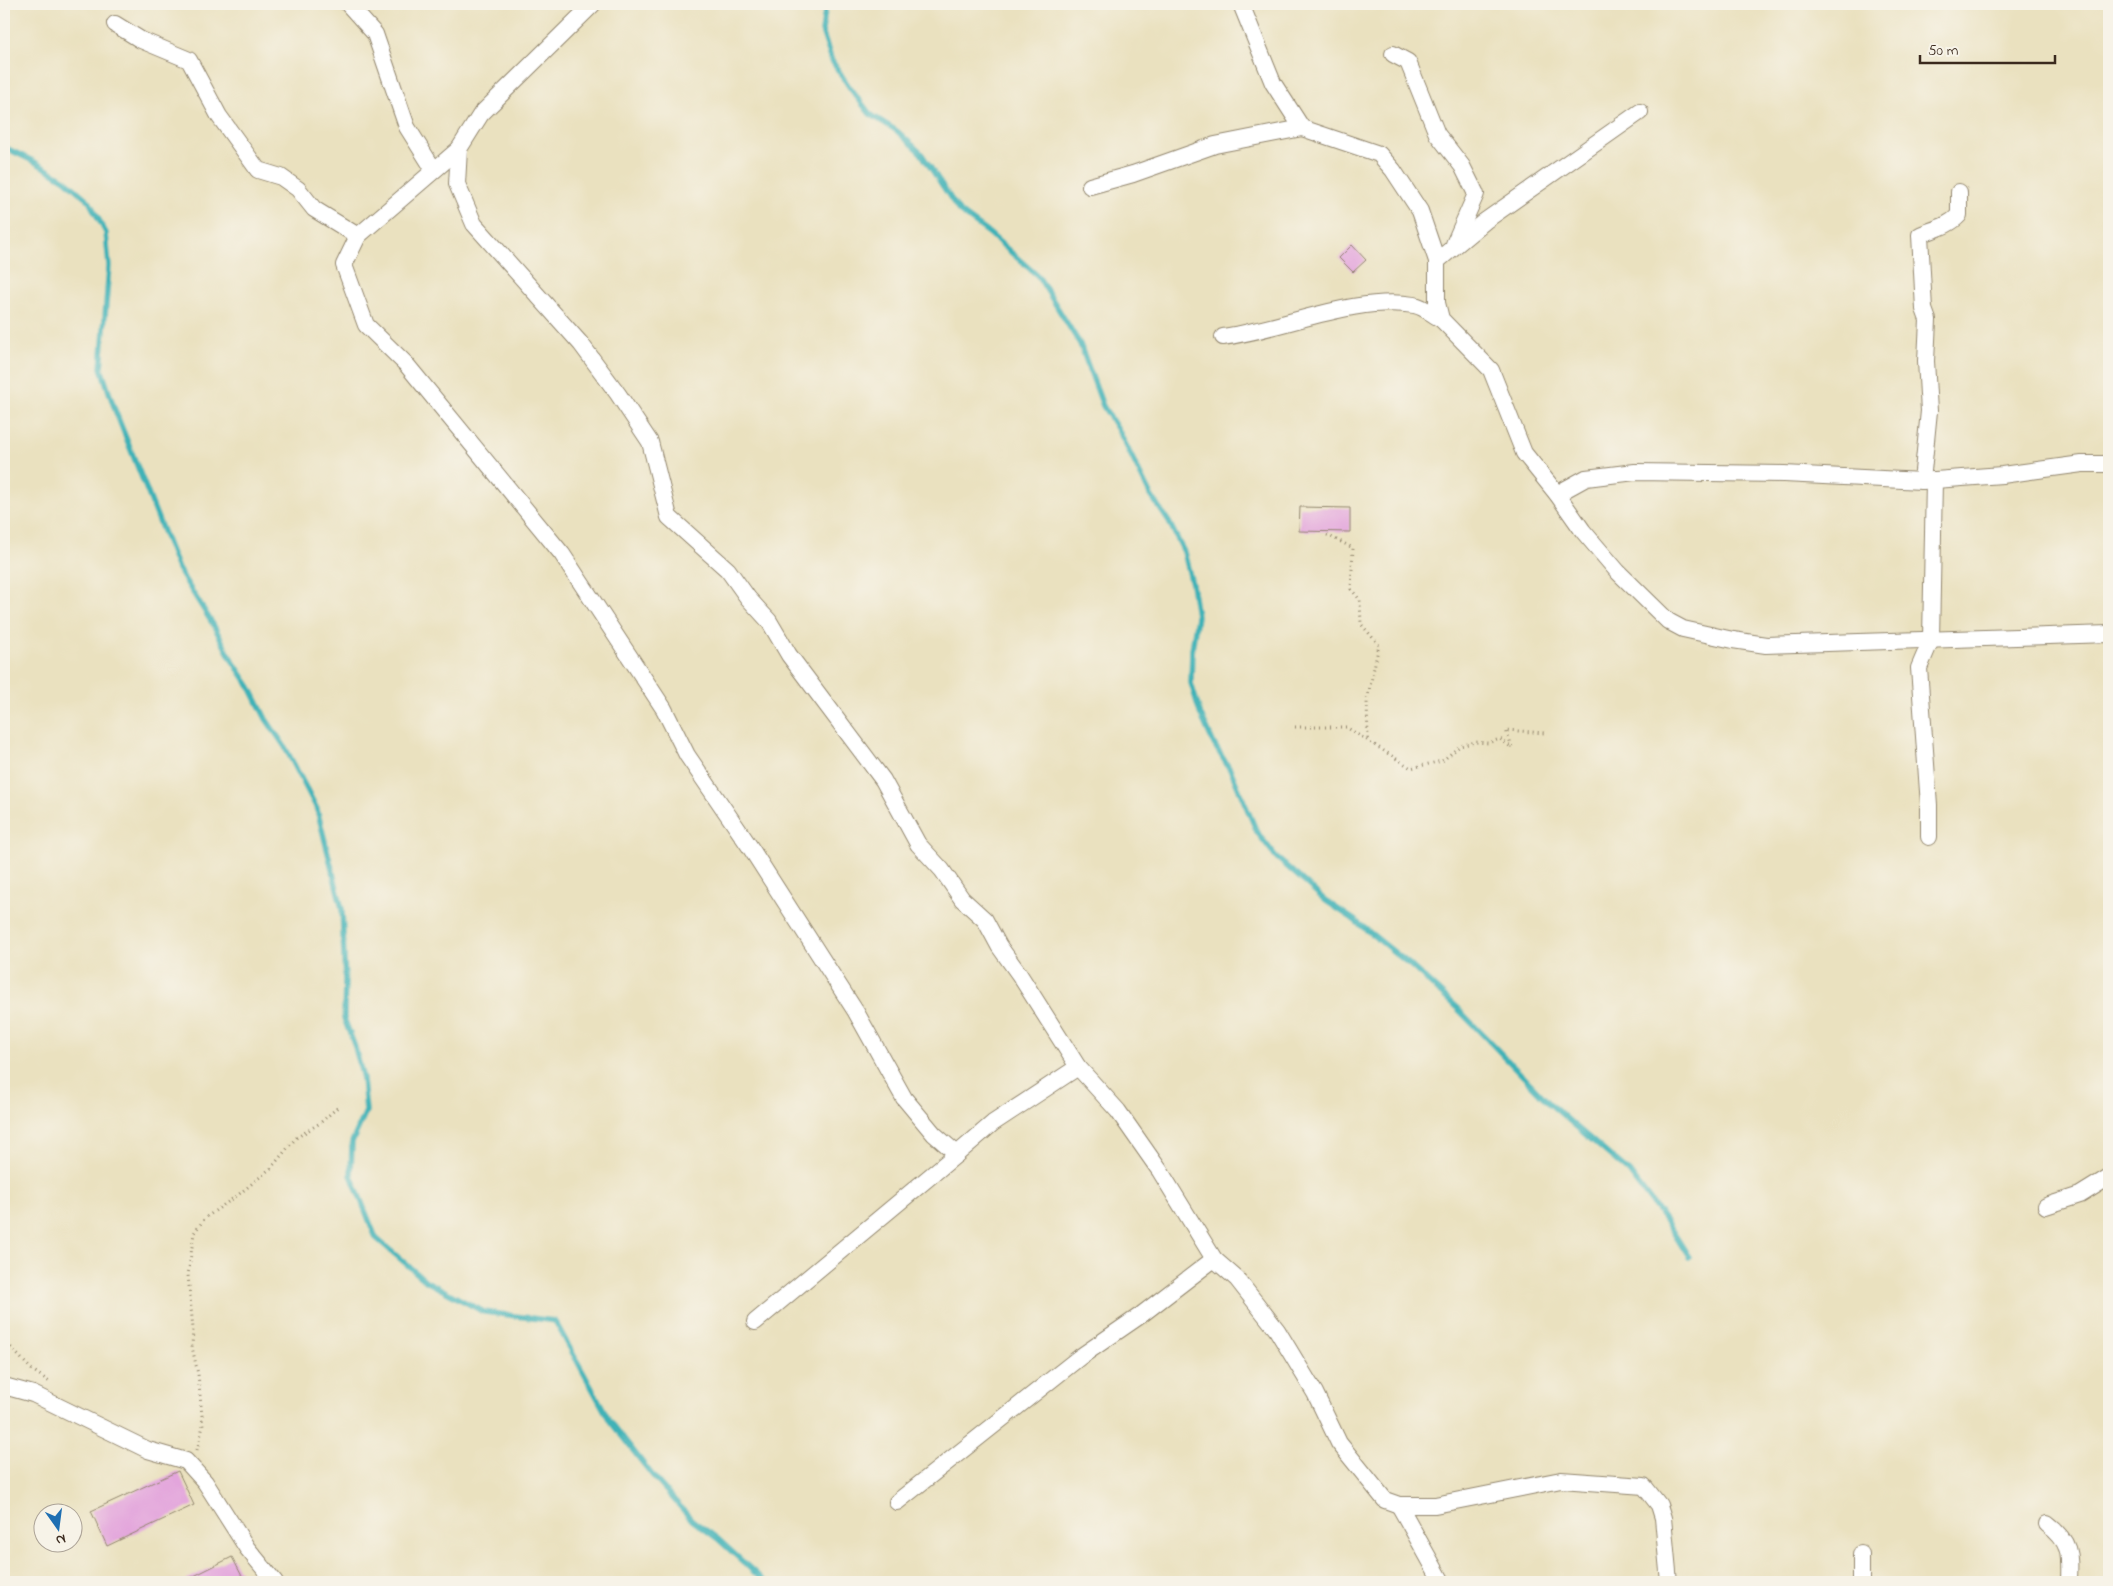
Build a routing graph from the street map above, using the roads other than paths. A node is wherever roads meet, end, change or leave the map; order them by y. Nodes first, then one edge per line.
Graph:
1 (348, 4) edge
2 (593, 4) edge
3 (1241, 4) edge
4 (114, 24) dead end
5 (1394, 54) dead end
6 (1640, 112) dead end
7 (1302, 128) junction
8 (459, 149) junction
9 (434, 170) junction
10 (1090, 186) dead end
11 (1959, 192) dead end
12 (358, 236) junction
13 (1453, 248) junction
14 (1437, 261) junction
15 (1441, 319) junction
16 (1224, 337) dead end
17 (2109, 464) edge
18 (1928, 480) junction
19 (1557, 494) junction
20 (2109, 634) edge
21 (1931, 640) junction
22 (1929, 837) dead end
23 (1078, 1067) junction
24 (957, 1154) junction
25 (2109, 1177) edge
26 (2046, 1206) dead end
27 (1214, 1259) junction
28 (755, 1322) dead end
29 (4, 1386) edge
30 (897, 1502) dead end
31 (1399, 1505) junction
32 (2047, 1524) dead end
33 (1860, 1554) dead end
34 (275, 1582) edge
35 (1442, 1582) edge
36 (1669, 1582) edge
37 (1860, 1582) edge
38 (2069, 1582) edge

1 - 9 street
2 - 8 street
3 - 7 street
4 - 12 street
5 - 13 street
6 - 13 street
7 - 10 street
7 - 14 street
8 - 9 street
8 - 23 street
9 - 12 street
11 - 18 street
12 - 24 street
13 - 14 street
14 - 15 street
15 - 16 street
15 - 19 street
17 - 18 street
18 - 19 street
18 - 21 street
19 - 21 street
20 - 21 street
21 - 22 street
23 - 24 street
23 - 27 street
24 - 28 street
25 - 26 street
27 - 30 street
27 - 31 street
29 - 34 street
31 - 35 street
31 - 36 street
32 - 38 street
33 - 37 street

